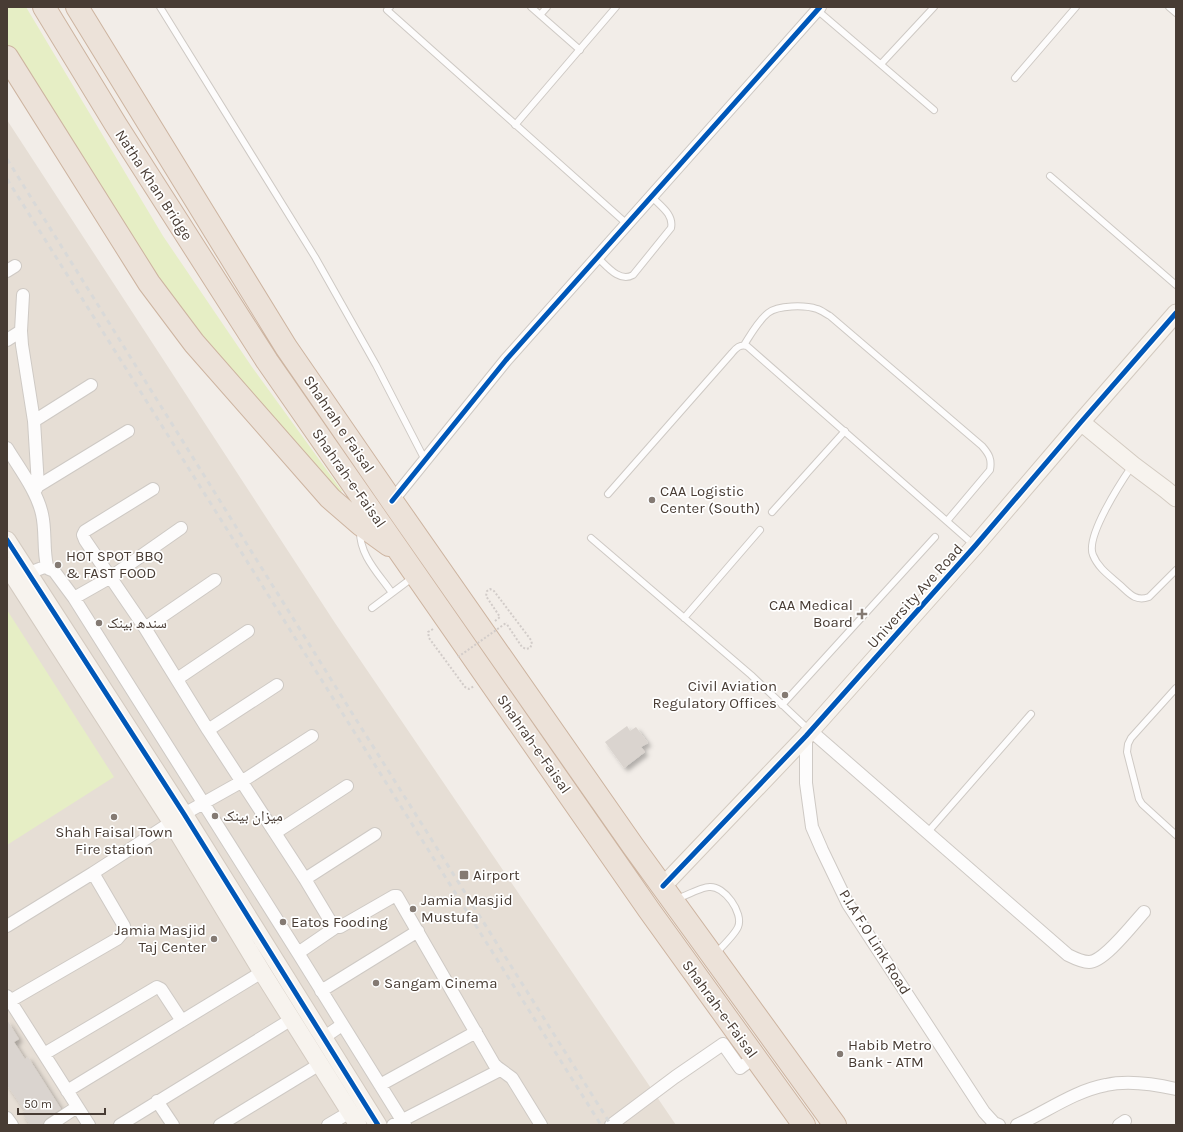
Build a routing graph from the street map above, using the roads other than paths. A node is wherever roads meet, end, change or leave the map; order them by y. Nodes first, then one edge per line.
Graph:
1 (44, 7) edge
2 (77, 7) edge
3 (160, 7) edge
4 (531, 7) edge
5 (547, 7) edge
6 (616, 7) edge
7 (934, 7) edge
8 (1076, 7) edge
9 (1169, 7) edge
10 (387, 8) edge
11 (818, 8) edge
12 (1176, 13) edge
13 (540, 15) junction
14 (580, 50) junction
15 (7, 57) edge
16 (881, 64) junction
17 (1016, 78) dead end
18 (934, 110) dead end
19 (515, 125) junction
20 (1050, 176) dead end
21 (651, 196) junction
22 (627, 224) junction
23 (597, 257) junction
24 (1176, 285) edge
25 (23, 295) dead end
26 (1176, 313) edge
27 (21, 331) junction
28 (7, 340) edge
29 (744, 345) junction
30 (286, 347) joint
31 (267, 361) joint
32 (91, 385) dead end
33 (34, 421) junction
34 (1081, 422) junction
35 (128, 431) dead end
36 (845, 431) junction
37 (7, 448) edge
38 (425, 460) junction
39 (1133, 465) junction
40 (36, 489) junction
41 (152, 489) dead end
42 (608, 494) dead end
43 (1176, 498) edge
44 (392, 501) junction
45 (772, 512) dead end
46 (947, 521) junction
47 (360, 524) junction
48 (182, 528) dead end
49 (760, 530) dead end
50 (935, 537) dead end
51 (591, 538) dead end
52 (7, 540) edge
53 (975, 546) junction
54 (402, 554) junction
55 (7, 566) edge
56 (47, 566) junction
57 (1176, 570) edge
58 (28, 572) junction
59 (416, 575) junction
60 (110, 577) junction
61 (215, 580) dead end
62 (392, 593) junction
63 (74, 598) junction
64 (372, 608) dead end
65 (684, 618) junction
66 (145, 628) junction
67 (248, 631) dead end
68 (176, 679) junction
69 (277, 685) dead end
70 (1176, 688) edge
71 (782, 705) junction
72 (1031, 714) dead end
73 (208, 730) junction
74 (808, 734) junction
75 (312, 736) dead end
76 (241, 782) junction
77 (347, 786) dead end
78 (203, 804) junction
79 (178, 819) junction
80 (275, 833) junction
81 (927, 833) junction
82 (375, 834) dead end
83 (1176, 836) edge
84 (93, 873) junction
85 (305, 879) junction
86 (669, 893) junction
87 (1144, 912) dead end
88 (7, 926) edge
89 (336, 927) junction
90 (418, 931) junction
91 (298, 953) junction
92 (714, 956) junction
93 (262, 972) junction
94 (321, 991) junction
95 (9, 998) edge
96 (292, 1019) junction
97 (182, 1021) junction
98 (342, 1025) junction
99 (476, 1032) junction
100 (323, 1038) junction
101 (44, 1054) junction
102 (755, 1057) junction
103 (320, 1064) junction
104 (500, 1070) junction
105 (380, 1085) junction
106 (1176, 1089) edge
107 (67, 1091) junction
108 (157, 1101) junction
109 (77, 1107) junction
110 (7, 1118) edge
111 (354, 1118) edge
112 (400, 1123) edge
113 (802, 1124) edge
114 (12, 1125) edge
115 (50, 1125) edge
116 (89, 1125) edge
117 (120, 1125) edge
118 (173, 1125) edge
119 (220, 1125) edge
120 (328, 1125) edge
121 (378, 1125) edge
122 (540, 1125) edge
123 (611, 1125) edge
124 (835, 1125) edge
125 (998, 1125) edge
126 (1017, 1125) edge

1 - 31 highway, Natha Khan Bridge
2 - 30 highway, Natha Khan Bridge
3 - 38 lane
4 - 13 lane
5 - 13 lane
6 - 14 lane
7 - 16 lane
8 - 17 lane
9 - 12 lane
10 - 19 lane
11 - 16 lane
11 - 21 street
13 - 14 lane
14 - 19 lane
15 - 47 highway
16 - 18 lane
19 - 22 lane
20 - 24 lane
21 - 22 street
21 - 23 lane
22 - 23 street
23 - 38 street
25 - 27 street
26 - 34 street, University Ave Road
27 - 28 street
27 - 33 street
29 - 36 lane
29 - 42 lane
29 - 46 lane
30 - 44 highway, Shahrah e Faisal
31 - 54 highway, Shahrah-e-Faisal
32 - 33 street
33 - 40 street
34 - 39 street
34 - 53 street, University Ave Road
35 - 40 street
36 - 45 lane
36 - 46 lane
37 - 40 street
38 - 44 street
39 - 43 street
39 - 57 lane
40 - 56 street
41 - 60 street
44 - 86 highway, Shahrah-e-Faisal
46 - 53 lane
47 - 54 highway
47 - 62 lane
48 - 60 street
49 - 65 lane
50 - 71 lane
51 - 65 lane
52 - 58 street
53 - 74 street, University Ave Road
54 - 59 highway, Shahrah-e-Faisal
55 - 79 street
56 - 58 street
56 - 63 street
58 - 79 street
59 - 62 lane
59 - 102 highway, Shahrah-e-Faisal
60 - 63 street
60 - 66 street
61 - 66 street
62 - 64 lane
63 - 78 street
65 - 71 lane
66 - 68 street
67 - 68 street
68 - 73 street
69 - 73 street
70 - 83 lane
71 - 74 lane
72 - 81 lane
73 - 76 street
74 - 81 street
74 - 86 street, University Ave Road
74 - 125 street, P.I.A F.O Link Road
75 - 76 street
76 - 78 street
76 - 80 street
77 - 80 street
78 - 79 street
78 - 91 street
79 - 84 street
79 - 93 street
79 - 100 street
80 - 85 street
81 - 87 street
82 - 85 street
84 - 88 street
84 - 95 street
85 - 89 street
86 - 92 highway, Shahrah-e-Faisal
86 - 92 lane
89 - 90 street
89 - 91 street
90 - 94 street
90 - 99 street
91 - 94 street
92 - 124 highway, Shahrah-e-Faisal
93 - 96 street
93 - 97 street
94 - 98 street
95 - 101 street
96 - 103 street
96 - 108 street
97 - 101 street
97 - 107 street
98 - 100 street
98 - 105 street
99 - 104 street
99 - 105 street
100 - 121 street
101 - 107 street
102 - 113 highway, Shahrah-e-Faisal
102 - 123 street
103 - 111 street
103 - 119 street
104 - 112 street
104 - 122 street
105 - 112 street
106 - 126 street
107 - 109 street
108 - 117 street
108 - 118 street
109 - 115 street
109 - 116 street
110 - 114 street
111 - 120 street

